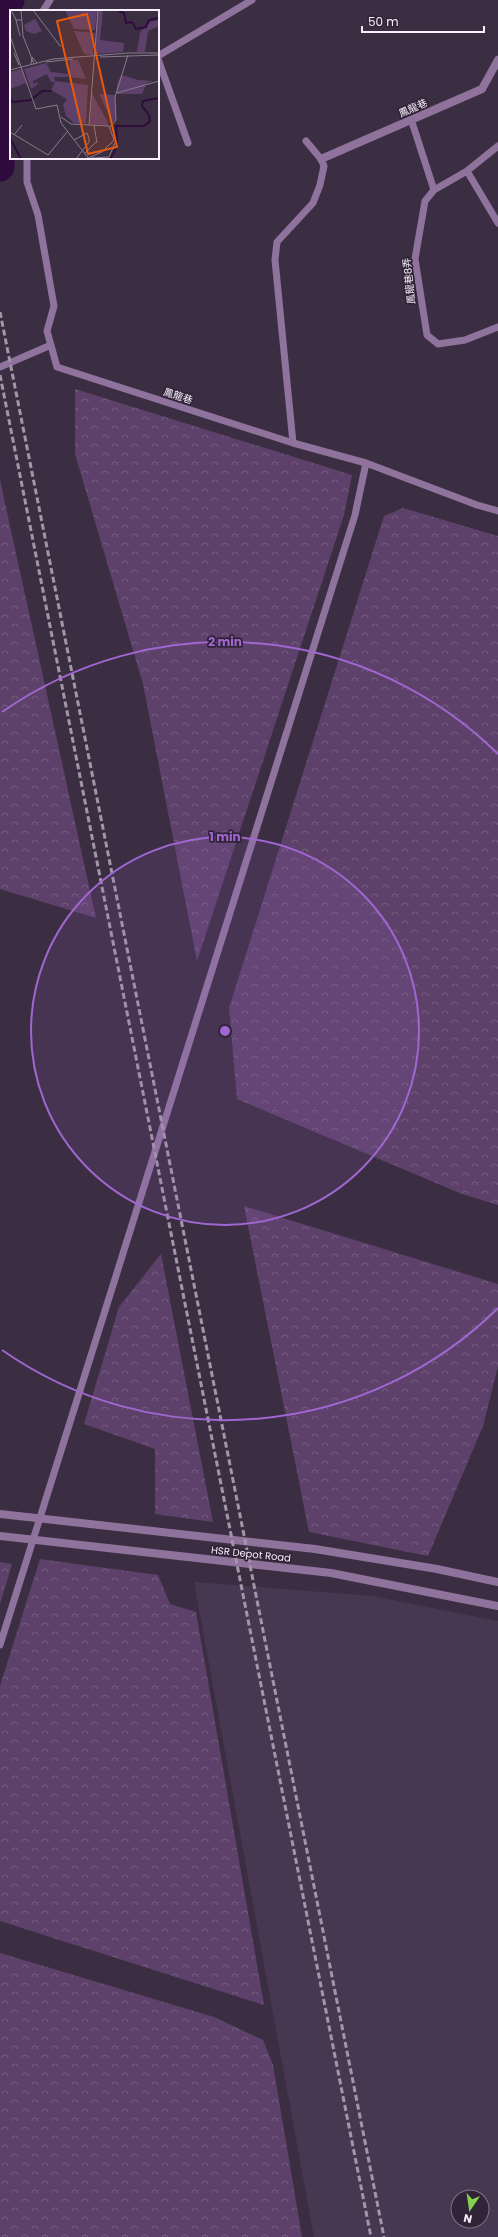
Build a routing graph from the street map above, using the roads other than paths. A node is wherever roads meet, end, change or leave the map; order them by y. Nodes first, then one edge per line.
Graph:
1 (50, 0) edge
2 (252, 0) edge
3 (44, 10) edge
4 (159, 55) edge
5 (498, 60) edge
6 (159, 63) edge
7 (412, 119) junction
8 (306, 141) dead end
9 (188, 142) dead end
10 (498, 146) edge
11 (27, 159) edge
12 (321, 160) junction
13 (467, 171) junction
14 (434, 190) junction
15 (498, 223) edge
16 (498, 327) edge
17 (51, 346) junction
18 (0, 367) edge
19 (293, 443) junction
20 (366, 463) junction
21 (498, 511) edge
22 (0, 1514) edge
23 (41, 1519) junction
24 (0, 1536) edge
25 (33, 1540) junction
26 (498, 1582) edge
27 (498, 1606) edge
28 (0, 1645) edge

1 - 3 lane
2 - 4 lane
5 - 7 street, 鳳龍巷
6 - 9 lane
7 - 12 street, 鳳龍巷
7 - 14 lane
8 - 12 lane
10 - 13 lane, 鳳龍巷8弄
11 - 17 lane, 鳳龍巷
12 - 19 lane
13 - 14 lane, 鳳龍巷8弄
13 - 15 lane
14 - 16 lane, 鳳龍巷8弄
17 - 18 lane
17 - 19 lane, 鳳龍巷
19 - 20 lane, 鳳龍巷
20 - 21 lane, 鳳龍巷
20 - 23 lane
22 - 23 street, HSR Depot Road
23 - 25 lane
23 - 26 street, HSR Depot Road
24 - 25 street, HSR Depot Road
25 - 27 street, HSR Depot Road
25 - 28 lane

